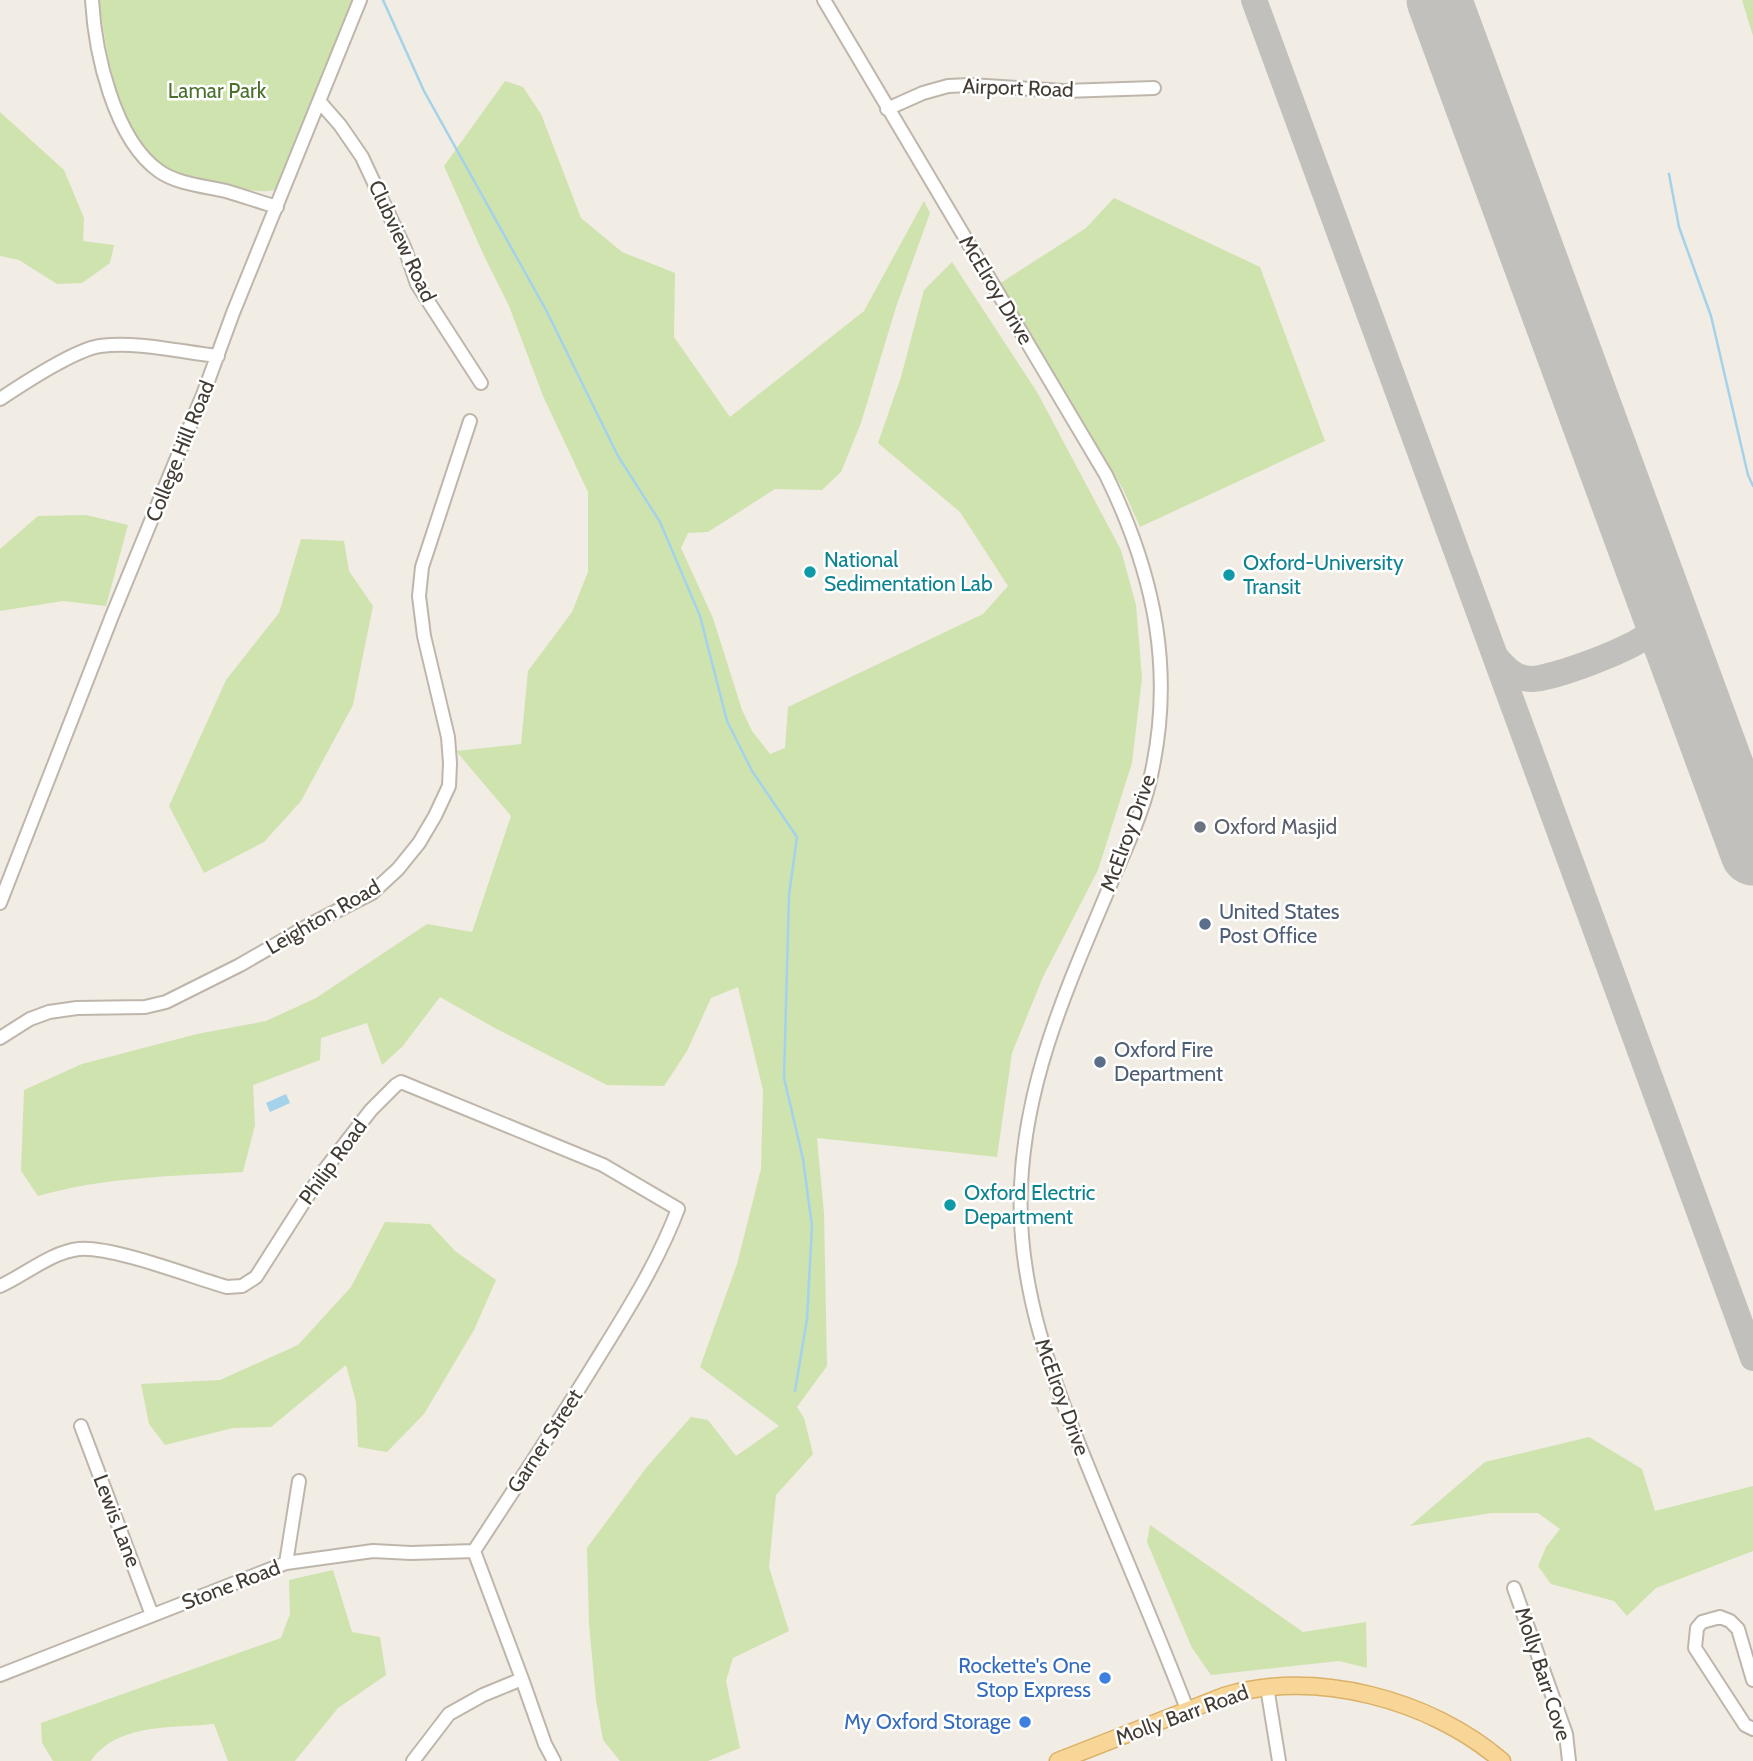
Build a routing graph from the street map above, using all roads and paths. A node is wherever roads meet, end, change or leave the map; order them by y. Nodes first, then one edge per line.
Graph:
1 (92, 0) edge
2 (360, 0) edge
3 (824, 0) edge
4 (1154, 88) dead end
5 (319, 101) junction
6 (887, 108) junction
7 (278, 207) junction
8 (218, 356) junction
9 (481, 383) dead end
10 (0, 398) edge
11 (470, 421) dead end
12 (0, 903) edge
13 (0, 1038) edge
14 (678, 1209) joint
15 (0, 1286) edge
16 (81, 1426) dead end
17 (299, 1481) dead end
18 (474, 1551) junction
19 (286, 1563) junction
20 (1514, 1588) dead end
21 (152, 1615) junction
22 (0, 1675) edge
23 (522, 1679) junction
24 (1753, 1680) edge
25 (1267, 1687) junction
26 (1187, 1709) junction
27 (1753, 1729) edge
28 (1079, 1757) edge
29 (413, 1761) edge
30 (554, 1761) edge
31 (1058, 1761) edge
32 (1279, 1761) edge
33 (1502, 1761) edge
34 (1569, 1761) edge

1 - 7 street
2 - 5 street, College Hill Road
3 - 6 street, McElroy Drive
4 - 6 street, Airport Road
5 - 7 street, College Hill Road
5 - 9 street, Clubview Road
6 - 26 street, McElroy Drive
7 - 8 street, College Hill Road
8 - 10 street
8 - 12 street, College Hill Road
11 - 13 street, Leighton Road
14 - 15 street, Philip Road
14 - 18 street, Garner Street
16 - 21 street, Lewis Lane
17 - 19 street
18 - 19 street, Stone Road
18 - 23 street
19 - 21 street, Stone Road
20 - 34 street, Molly Barr Cove
21 - 22 street, Stone Road
23 - 29 street
23 - 30 street
24 - 27 street
25 - 26 main road, Molly Barr Road
25 - 32 street
25 - 33 main road, Molly Barr Road
26 - 28 main road, Molly Barr Road
28 - 31 main road, Molly Barr Road

